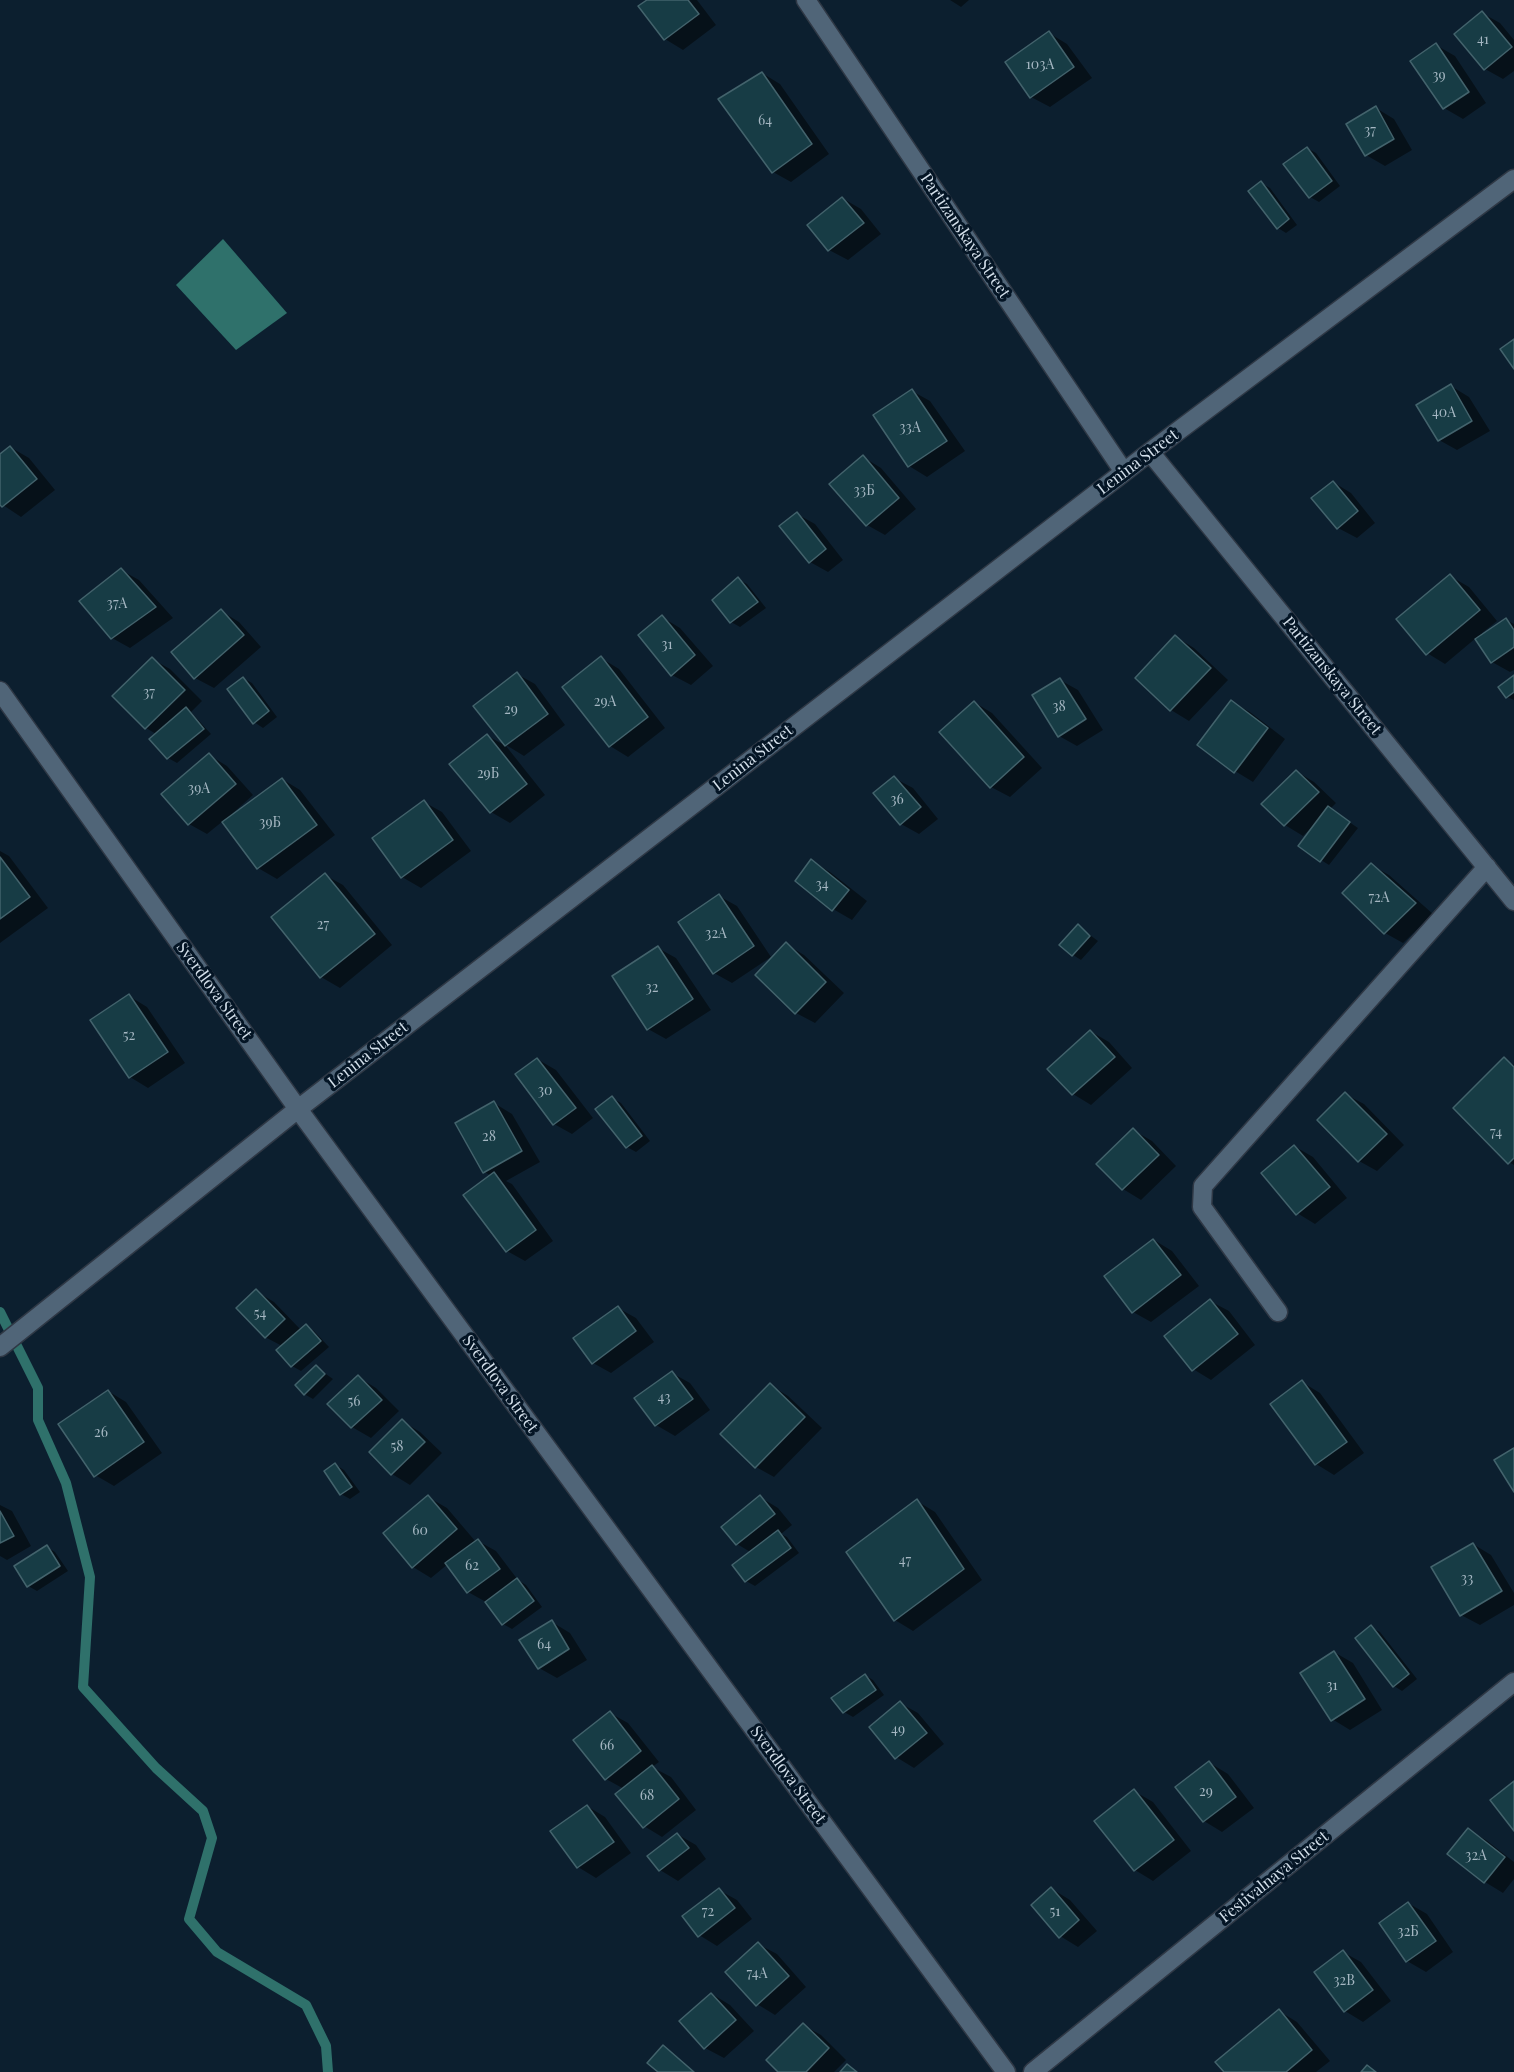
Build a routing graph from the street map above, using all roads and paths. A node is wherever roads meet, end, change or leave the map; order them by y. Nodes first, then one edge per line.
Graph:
1 (806, 0) edge
2 (1514, 179) edge
3 (1150, 452) junction
4 (1124, 472) junction
5 (0, 691) edge
6 (1487, 867) junction
7 (1514, 901) edge
8 (298, 1109) junction
9 (1278, 1312) dead end
10 (0, 1347) edge
11 (1514, 1682) edge
12 (1006, 2072) edge
13 (1033, 2072) edge

1 - 4 street, Partizanskaya Street
2 - 3 street, Lenina Street
3 - 4 street, Lenina Street
3 - 6 street, Partizanskaya Street
4 - 8 street, Lenina Street
5 - 8 street, Sverdlova Street
6 - 7 street, Partizanskaya Street
6 - 9 street
8 - 10 street, Lenina Street
8 - 12 street, Sverdlova Street
11 - 13 street, Festivalnaya Street

